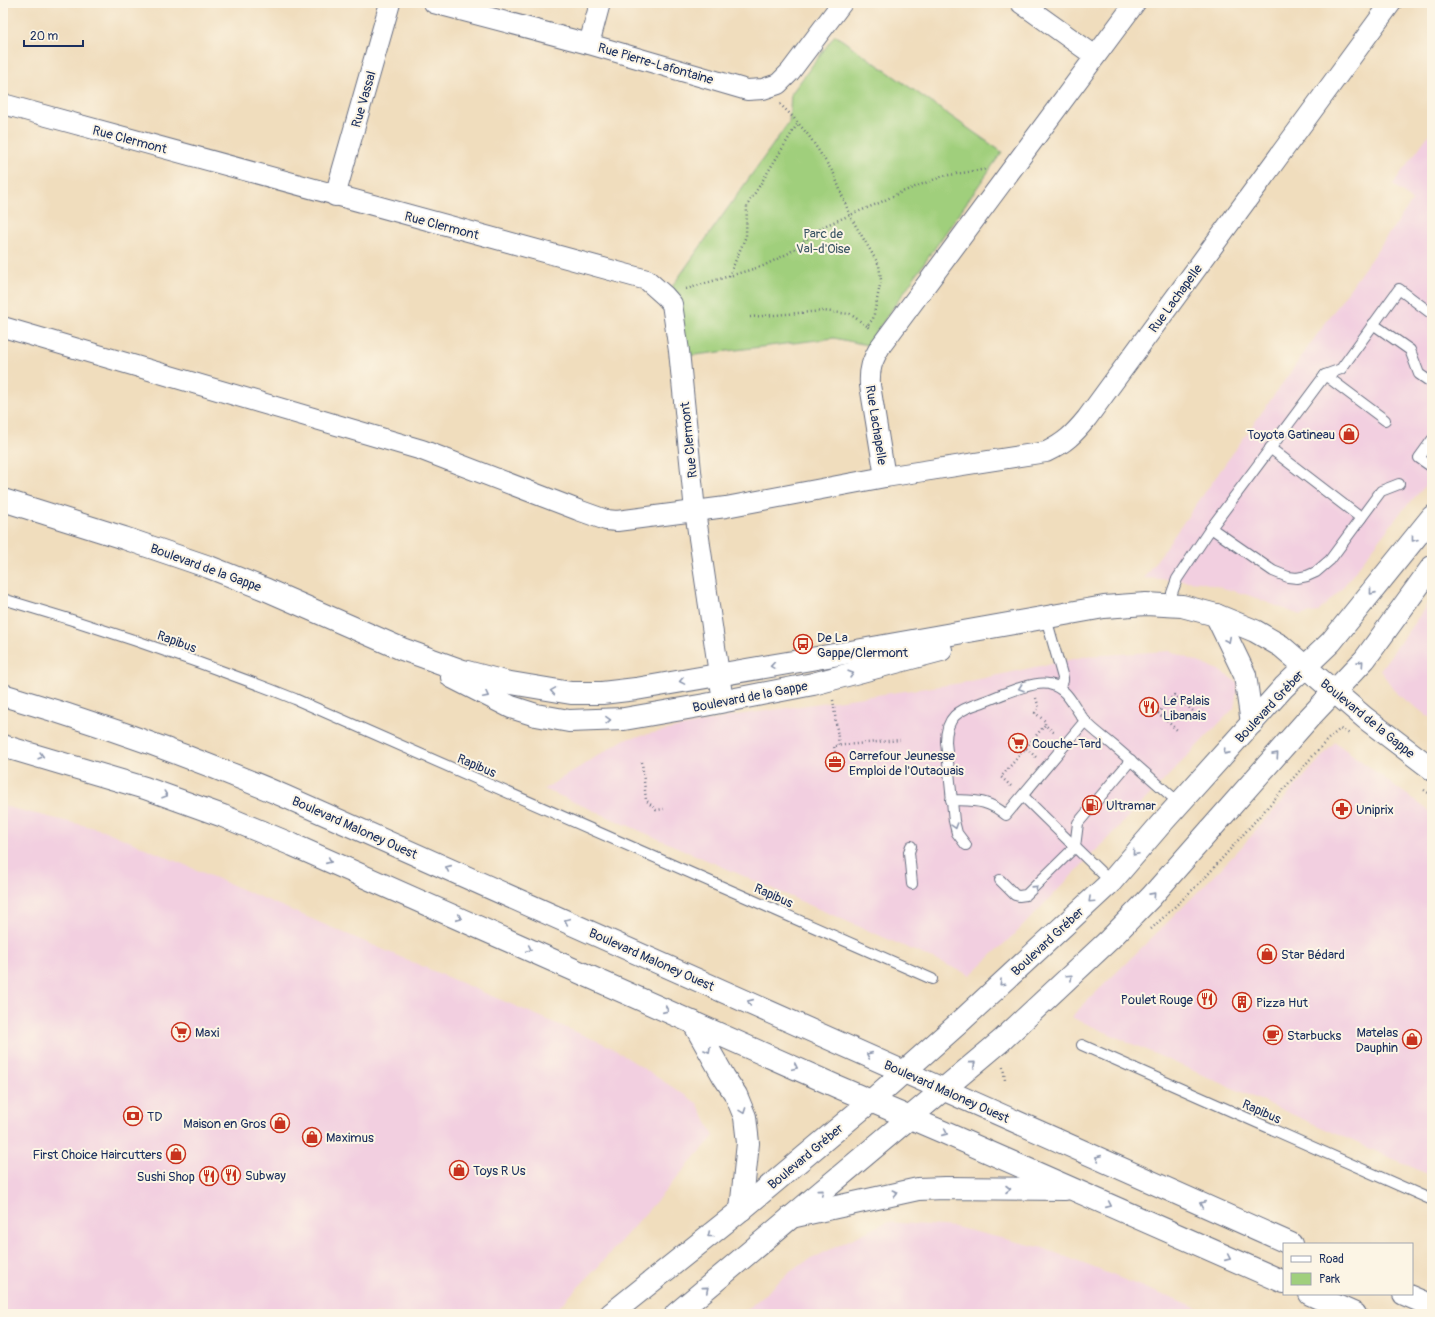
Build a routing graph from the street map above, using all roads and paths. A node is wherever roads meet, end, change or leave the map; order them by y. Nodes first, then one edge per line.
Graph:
1 (390, 3) edge
2 (434, 3) edge
3 (600, 3) edge
4 (842, 3) edge
5 (1021, 3) edge
6 (1135, 3) edge
7 (1391, 3) edge
8 (589, 44) junction
9 (1095, 56) junction
10 (763, 89) junction
11 (3, 104) edge
12 (798, 123) junction
13 (1004, 179) junction
14 (336, 196) junction
15 (850, 216) junction
16 (729, 276) junction
17 (665, 296) junction
18 (1432, 314) edge
19 (750, 317) dead end
20 (1373, 324) junction
21 (3, 326) edge
22 (867, 326) junction
23 (884, 342) junction
24 (1325, 375) junction
25 (1432, 383) edge
26 (1385, 420) dead end
27 (1432, 440) edge
28 (1270, 448) junction
29 (1432, 468) edge
30 (885, 477) junction
31 (1399, 484) dead end
32 (3, 500) edge
33 (695, 511) junction
34 (1432, 517) edge
35 (1361, 518) junction
36 (1211, 528) junction
37 (1432, 568) edge
38 (3, 599) edge
39 (1172, 605) junction
40 (1216, 615) junction
41 (1047, 620) junction
42 (402, 649) junction
43 (1306, 667) junction
44 (720, 675) junction
45 (1058, 687) junction
46 (1334, 691) junction
47 (832, 693) dead end
48 (3, 695) edge
49 (1035, 695) dead end
50 (724, 701) junction
51 (1155, 710) dead end
52 (1193, 712) dead end
53 (1158, 713) junction
54 (1085, 722) junction
55 (1252, 723) junction
56 (1340, 729) dead end
57 (1177, 730) dead end
58 (900, 740) dead end
59 (838, 745) junction
60 (3, 746) edge
61 (835, 752) dead end
62 (1131, 760) junction
63 (642, 762) dead end
64 (1432, 769) edge
65 (1001, 777) dead end
66 (1023, 796) junction
67 (951, 800) junction
68 (1180, 804) junction
69 (664, 809) dead end
70 (966, 845) dead end
71 (911, 846) dead end
72 (1076, 847) junction
73 (1000, 880) dead end
74 (1203, 880) dead end
75 (1111, 882) junction
76 (912, 884) dead end
77 (932, 978) dead end
78 (693, 1022) junction
79 (1082, 1045) dead end
80 (1004, 1062) dead end
81 (904, 1071) junction
82 (1005, 1080) dead end
83 (944, 1089) junction
84 (871, 1101) junction
85 (909, 1117) junction
86 (1074, 1189) junction
87 (1432, 1200) edge
88 (741, 1210) junction
89 (791, 1217) junction
90 (1289, 1243) edge
91 (1283, 1282) edge
92 (1312, 1295) edge
93 (1406, 1295) edge
94 (1432, 1306) edge
95 (611, 1314) edge
96 (676, 1314) edge
97 (1355, 1314) edge

1 - 14 street, Rue Vassal
2 - 8 street, Rue Pierre-Lafontaine
3 - 8 street
4 - 10 street, Rue Pierre-Lafontaine
5 - 9 street
6 - 9 street, Rue Lachapelle
7 - 30 street, Rue Lachapelle
8 - 10 street, Rue Pierre-Lafontaine
9 - 13 street, Rue Lachapelle
10 - 12 path
11 - 14 street, Rue Clermont
12 - 15 path
12 - 16 path
13 - 15 path
13 - 23 street, Rue Lachapelle
14 - 17 street, Rue Clermont
15 - 16 path
15 - 22 path
16 - 17 path
17 - 33 street, Rue Clermont
18 - 20 lane
19 - 22 path
20 - 24 lane
20 - 25 lane
21 - 33 street
22 - 23 path
23 - 30 street, Rue Lachapelle
24 - 26 lane
24 - 28 lane
27 - 29 lane
28 - 35 lane
28 - 36 lane
30 - 33 street, Rue Lachapelle
31 - 35 lane
32 - 42 main road, Boulevard de la Gappe
33 - 44 street, Rue Clermont
34 -> 43 main road, Boulevard Gréber
35 - 36 lane
36 - 39 lane
46 -> 37 main road
38 - 77 lane, Rapibus
39 - 40 main road, Boulevard de la Gappe
39 - 41 main road, Boulevard de la Gappe
40 - 43 main road, Boulevard de la Gappe
40 -> 55 main road
41 -> 44 main road, Boulevard de la Gappe
41 - 45 lane
50 -> 41 main road, Boulevard de la Gappe
44 -> 42 main road, Boulevard de la Gappe
42 -> 50 main road, Boulevard de la Gappe
43 - 46 main road, Boulevard de la Gappe
43 - 55 main road, Boulevard Gréber
44 - 50 street, Rue Clermont
45 - 54 lane
45 -> 67 lane
46 - 64 main road, Boulevard de la Gappe
83 -> 46 main road
47 - 59 path
81 -> 48 main road, Boulevard Maloney Ouest
49 - 65 path
51 - 53 path
52 - 53 path
53 - 57 path
54 - 62 lane
54 - 66 lane
55 -> 68 main road, Boulevard Gréber
56 - 74 path
58 - 59 path
59 - 61 path
60 -> 78 main road
62 - 68 lane
62 - 72 lane
63 - 69 path
66 - 67 lane
66 - 72 lane
67 -> 70 lane
68 -> 75 main road, Boulevard Gréber
71 - 76 lane
73 -> 72 lane
72 - 75 lane
75 -> 81 main road, Boulevard Gréber
78 -> 84 main road
78 -> 88 main road
79 - 87 lane, Rapibus
80 - 82 path
81 - 83 main road, Boulevard Maloney Ouest
81 - 84 main road, Boulevard Gréber
83 - 85 main road
90 -> 83 main road, Boulevard Maloney Ouest
84 - 85 main road
84 - 88 main road, Boulevard Gréber
85 -> 86 main road
89 -> 85 main road
89 -> 86 main road
86 -> 91 main road
88 -> 95 main road, Boulevard Gréber
96 -> 89 main road
92 - 97 main road
93 - 94 main road

